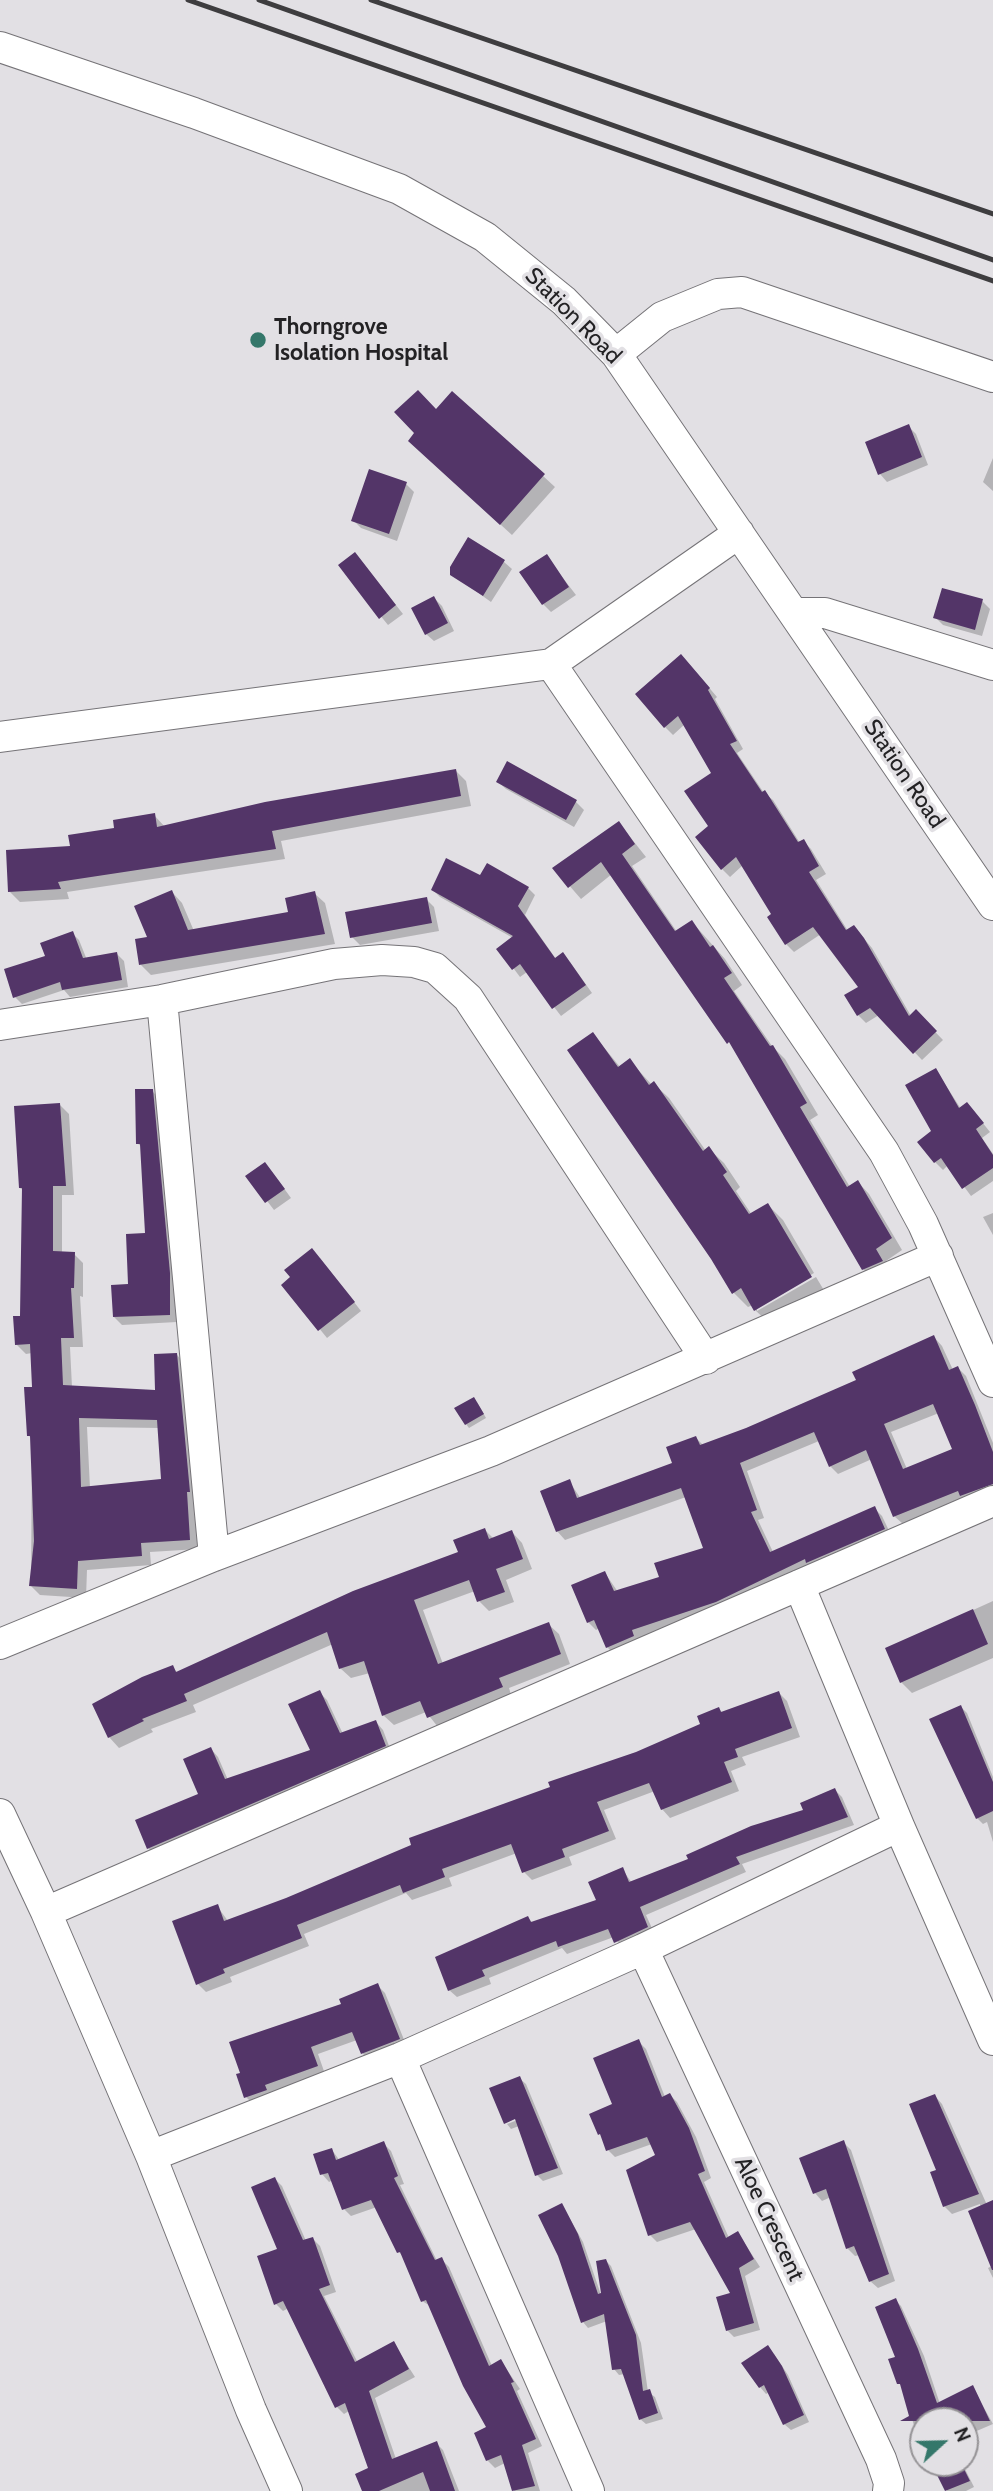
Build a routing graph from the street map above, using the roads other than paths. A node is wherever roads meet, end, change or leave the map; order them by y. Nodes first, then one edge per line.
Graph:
1 (0, 47) edge
2 (616, 354) junction
3 (993, 377) edge
4 (739, 533) junction
5 (795, 613) junction
6 (551, 664) junction
7 (993, 665) edge
8 (0, 737) edge
9 (993, 905) edge
10 (162, 1000) junction
11 (0, 1025) edge
12 (938, 1256) junction
13 (706, 1359) junction
14 (993, 1382) edge
15 (993, 1501) edge
16 (215, 1556) junction
17 (799, 1585) junction
18 (0, 1644) edge
19 (0, 1814) edge
20 (899, 1826) junction
21 (46, 1913) junction
22 (643, 1949) junction
23 (993, 2040) edge
24 (400, 2058) junction
25 (151, 2156) junction
26 (286, 2491) edge
27 (589, 2491) edge
28 (888, 2491) edge

1 - 2 street, Station Road
2 - 3 street
2 - 4 street, Station Road
4 - 5 street, Station Road
4 - 6 street
5 - 7 street
5 - 9 street, Station Road
6 - 8 street
6 - 12 street
10 - 11 street
10 - 13 street
10 - 16 street
12 - 13 street
12 - 14 street
13 - 16 street
15 - 17 street
16 - 18 street
17 - 20 street
17 - 21 street
19 - 21 street
20 - 22 street
20 - 23 street
21 - 25 street
22 - 24 street
22 - 28 street, Aloe Crescent
24 - 25 street
24 - 27 street
25 - 26 street

